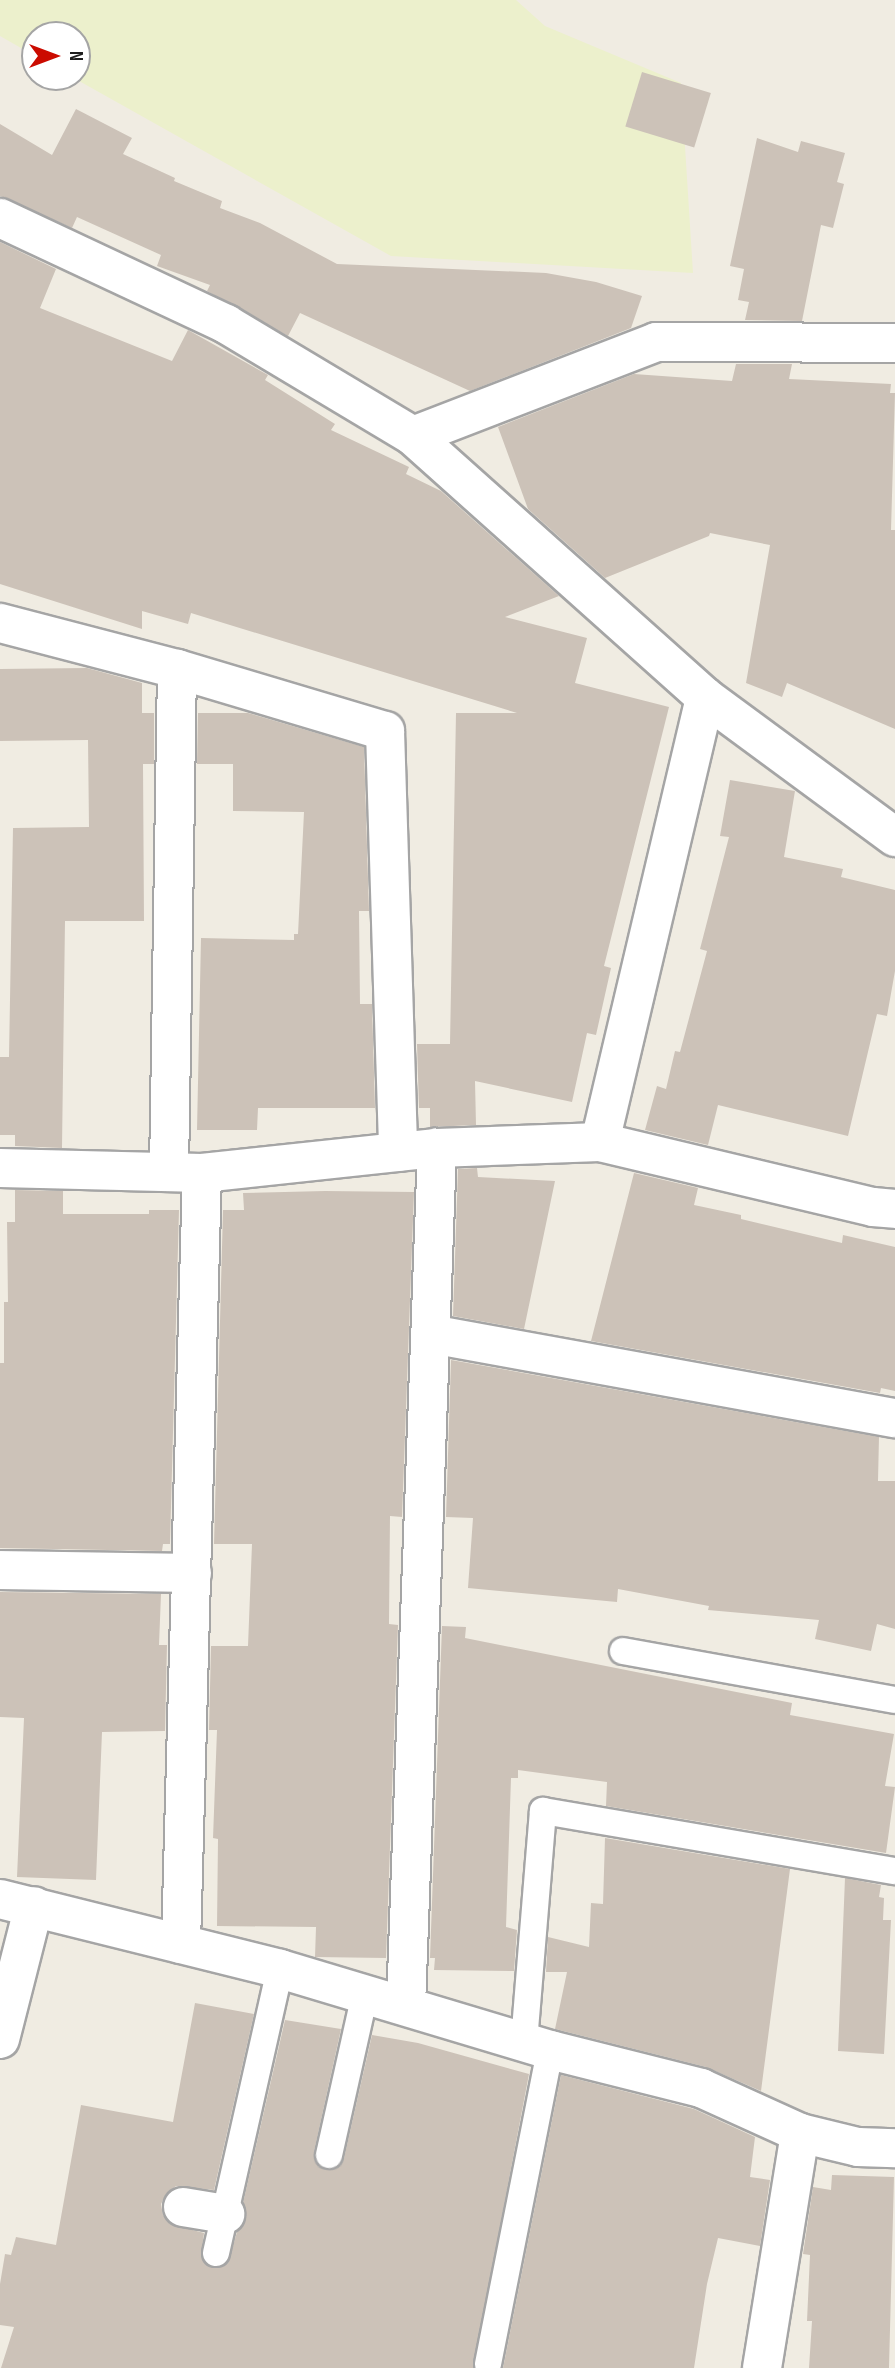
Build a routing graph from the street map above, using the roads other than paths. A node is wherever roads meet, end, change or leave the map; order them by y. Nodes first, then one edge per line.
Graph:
1 (1, 223) edge
2 (895, 343) edge
3 (413, 436) junction
4 (0, 623) edge
5 (177, 669) junction
6 (705, 697) junction
7 (895, 837) edge
8 (600, 1142) junction
9 (437, 1148) junction
10 (398, 1152) junction
11 (0, 1168) edge
12 (186, 1172) junction
13 (895, 1209) edge
14 (431, 1334) junction
15 (895, 1418) edge
16 (0, 1570) edge
17 (192, 1573) junction
18 (623, 1651) dead end
19 (895, 1700) edge
20 (895, 1871) edge
21 (17, 1903) edge
22 (181, 1944) junction
23 (280, 1969) junction
24 (365, 1994) junction
25 (407, 2006) junction
26 (0, 2039) edge
27 (537, 2046) junction
28 (800, 2133) junction
29 (895, 2148) edge
30 (329, 2155) dead end
31 (183, 2207) dead end
32 (225, 2214) junction
33 (216, 2253) dead end
34 (488, 2364) dead end
35 (762, 2368) edge

1 - 3 street
2 - 3 street
3 - 6 street
4 - 5 street
5 - 10 street
5 - 12 street
6 - 7 street
6 - 8 street
8 - 9 street
8 - 13 street
9 - 10 street
9 - 14 street
10 - 12 street
11 - 12 street
12 - 17 street
14 - 15 street
14 - 25 street
16 - 17 street
17 - 22 street
18 - 19 lane
20 - 27 lane
21 - 22 street
21 - 26 street
22 - 23 street
23 - 24 street
23 - 32 lane
24 - 25 street
24 - 30 lane
25 - 27 street
27 - 28 street
27 - 34 lane
28 - 29 street
28 - 35 street
31 - 32 street
32 - 33 lane

